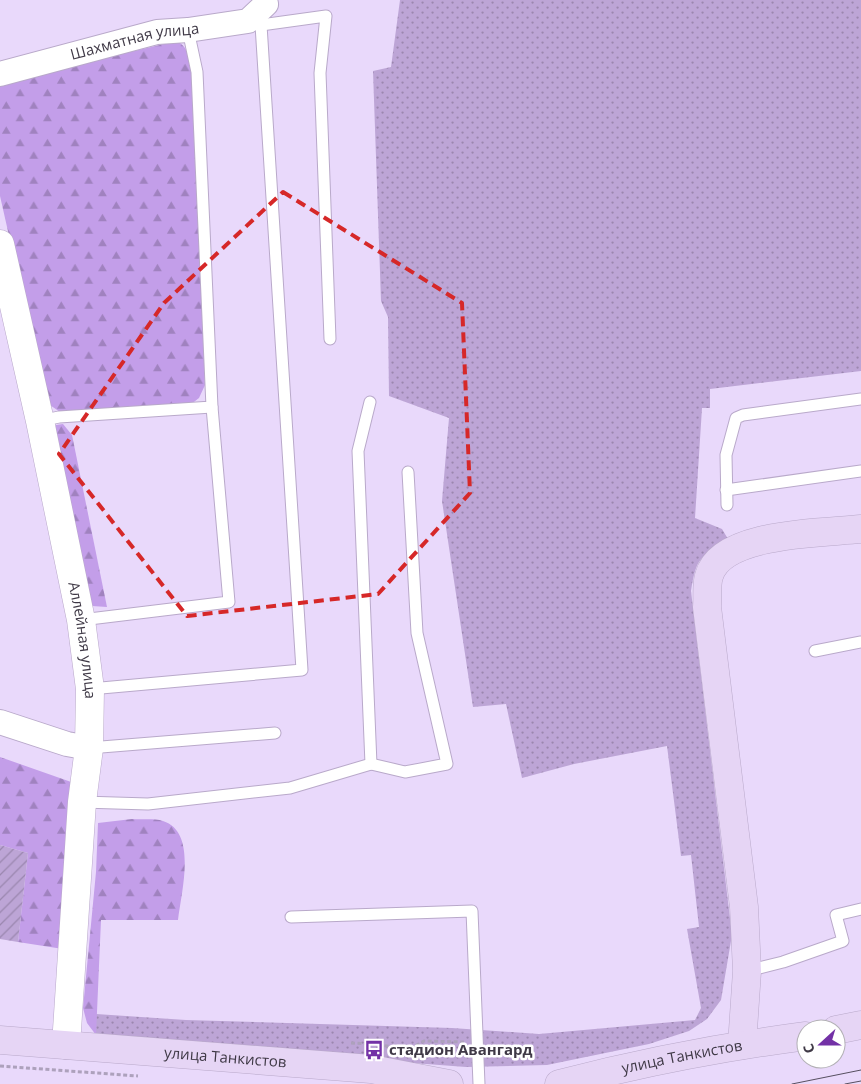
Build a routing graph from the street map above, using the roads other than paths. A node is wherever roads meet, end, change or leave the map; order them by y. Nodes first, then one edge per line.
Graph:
1 (260, 13) edge
2 (188, 30) junction
3 (0, 74) edge
4 (0, 244) edge
5 (330, 339) dead end
6 (861, 399) edge
7 (370, 402) dead end
8 (212, 407) junction
9 (40, 421) junction
10 (861, 471) edge
11 (408, 472) dead end
12 (726, 490) junction
13 (727, 505) dead end
14 (861, 529) edge
15 (81, 620) junction
16 (861, 642) edge
17 (815, 651) dead end
18 (90, 689) junction
19 (0, 722) edge
20 (275, 733) dead end
21 (89, 748) junction
22 (371, 764) junction
23 (82, 802) junction
24 (861, 909) edge
25 (291, 918) dead end
26 (748, 971) junction
27 (861, 1025) edge
28 (846, 1028) edge
29 (796, 1037) edge
30 (0, 1040) edge
31 (66, 1045) junction
32 (742, 1045) junction
33 (449, 1084) edge
34 (479, 1084) edge
35 (559, 1084) edge

1 - 2 street, Шахматная улица
1 - 5 lane
1 - 18 lane
2 - 3 street, Шахматная улица
2 - 8 lane
4 - 9 street, Аллейная улица
6 - 12 lane
7 - 22 lane
8 - 9 lane
8 - 15 lane
9 - 15 street, Аллейная улица
10 - 12 lane
11 - 22 lane
12 - 13 lane
14 - 26 main road
15 - 18 street, Аллейная улица
16 - 17 lane
18 - 21 street, Аллейная улица
19 - 21 street
20 - 21 lane
21 - 23 street, Аллейная улица
22 - 23 lane
23 - 31 street, Аллейная улица
24 - 26 lane
25 - 34 lane
26 - 32 main road
27 - 28 main road
29 - 32 main road, улица Танкистов
30 - 31 main road, улица Танкистов
31 - 33 main road, улица Танкистов
32 - 35 main road, улица Танкистов

